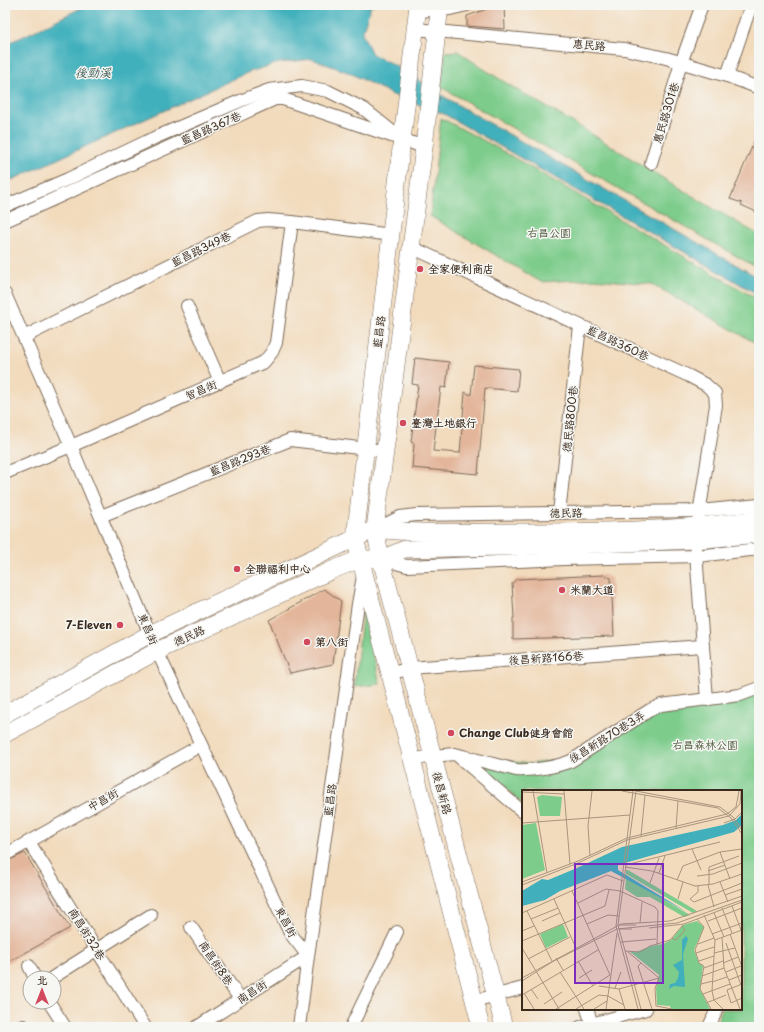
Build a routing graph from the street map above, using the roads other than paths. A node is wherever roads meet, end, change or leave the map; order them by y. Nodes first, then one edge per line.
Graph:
1 (466, 5) edge
2 (702, 5) edge
3 (752, 5) edge
4 (439, 7) edge
5 (417, 8) edge
6 (415, 29) junction
7 (436, 31) junction
8 (681, 63) junction
9 (727, 76) junction
10 (759, 88) edge
11 (402, 140) junction
12 (424, 147) junction
13 (651, 163) dead end
14 (5, 206) edge
15 (5, 221) edge
16 (292, 222) junction
17 (391, 235) junction
18 (411, 247) junction
19 (5, 294) edge
20 (187, 306) dead end
21 (580, 326) junction
22 (24, 337) junction
23 (220, 382) junction
24 (71, 446) junction
25 (366, 448) junction
26 (385, 451) junction
27 (5, 473) edge
28 (759, 505) edge
29 (559, 513) junction
30 (101, 516) junction
31 (759, 519) edge
32 (375, 529) junction
33 (697, 533) junction
34 (759, 534) edge
35 (355, 538) junction
36 (759, 549) edge
37 (381, 559) junction
38 (362, 566) junction
39 (150, 634) junction
40 (702, 646) junction
41 (157, 651) junction
42 (410, 668) junction
43 (390, 674) junction
44 (759, 688) edge
45 (707, 700) junction
46 (7, 724) edge
47 (201, 745) junction
48 (455, 754) junction
49 (432, 756) junction
50 (412, 760) junction
51 (522, 811) edge
52 (29, 842) junction
53 (5, 855) edge
54 (151, 915) dead end
55 (191, 927) dead end
56 (397, 932) dead end
57 (97, 950) junction
58 (308, 956) junction
59 (29, 966) dead end
60 (31, 970) edge
61 (62, 972) edge
62 (522, 988) edge
63 (496, 995) junction
64 (240, 999) junction
65 (474, 1001) junction
66 (54, 1010) edge
67 (587, 1010) edge
68 (643, 1010) edge
69 (717, 1010) edge
70 (588, 1026) edge
71 (64, 1027) edge
72 (145, 1027) edge
73 (197, 1027) edge
74 (299, 1027) edge
75 (352, 1027) edge
76 (481, 1027) edge
77 (504, 1027) edge
78 (709, 1027) edge

1 - 4 street
2 - 8 street, 惠民路301巷
3 - 9 street
4 - 5 street
4 - 7 street
5 - 6 street
6 - 7 street, 惠民路
6 - 11 street, 藍昌路
7 - 8 street, 惠民路
7 - 12 street, 藍昌路
8 - 9 street, 惠民路
8 - 13 street, 惠民路301巷
9 - 10 street, 惠民路
11 - 12 street, 藍昌路367巷
11 - 14 street
11 - 15 street, 藍昌路367巷
11 - 17 street, 藍昌路
12 - 18 street, 藍昌路
16 - 17 street, 藍昌路349巷
16 - 22 street, 藍昌路349巷
16 - 23 street, 智昌街
17 - 18 street
17 - 25 street, 藍昌路
18 - 21 street, 藍昌路360巷
18 - 26 street, 藍昌路
19 - 22 street, 東昌街
20 - 23 street
21 - 29 street, 德民路800巷
21 - 33 street, 藍昌路360巷
22 - 24 street, 東昌街
23 - 24 street, 智昌街
24 - 27 street, 智昌街
24 - 30 street, 東昌街
25 - 26 street, 藍昌路293巷
25 - 30 street, 藍昌路293巷
25 - 35 street, 藍昌路
26 - 32 street, 藍昌路
28 - 33 street, 德民路
29 - 32 street, 德民路
29 - 33 street, 德民路
30 - 39 street, 東昌街
31 - 33 street, 德民路
32 - 33 street, 德民路
32 - 35 street, 德民路
32 - 37 street, 藍昌路
33 - 34 street, 德民路
33 - 36 street, 德民路
33 - 37 street, 德民路
33 - 40 street
35 - 38 street, 藍昌路
35 - 39 street, 德民路
37 - 38 street, 德民路
37 - 42 street, 後昌新路
38 - 41 street, 德民路
38 - 43 street, 後昌新路
38 - 58 street, 藍昌路
39 - 41 street, 東昌街
39 - 46 street, 德民路
40 - 42 street, 後昌新路166巷
40 - 45 street
41 - 46 street, 德民路
41 - 47 street, 東昌街
42 - 43 street, 後昌新路166巷
42 - 49 street, 後昌新路
43 - 50 street, 後昌新路
44 - 45 street, 後昌新路70巷3弄
45 - 48 street, 後昌新路70巷3弄
47 - 52 street, 中昌街
47 - 58 street, 東昌街
48 - 49 street, 後昌新路70巷3弄
48 - 51 street
49 - 50 street, 後昌新路70巷3弄
49 - 63 street, 後昌新路
50 - 65 street, 後昌新路
52 - 53 street, 中昌街
52 - 57 street, 南昌街32巷
54 - 57 street
55 - 64 street, 南昌街8巷
56 - 75 street
57 - 61 street
57 - 72 street, 南昌街32巷
58 - 64 street, 南昌街
58 - 74 street, 藍昌路
59 - 60 street
62 - 63 street
63 - 65 street
63 - 77 street, 後昌新路
64 - 73 street, 南昌街
65 - 76 street, 後昌新路
66 - 71 street
67 - 70 street
68 - 70 street
69 - 78 street

